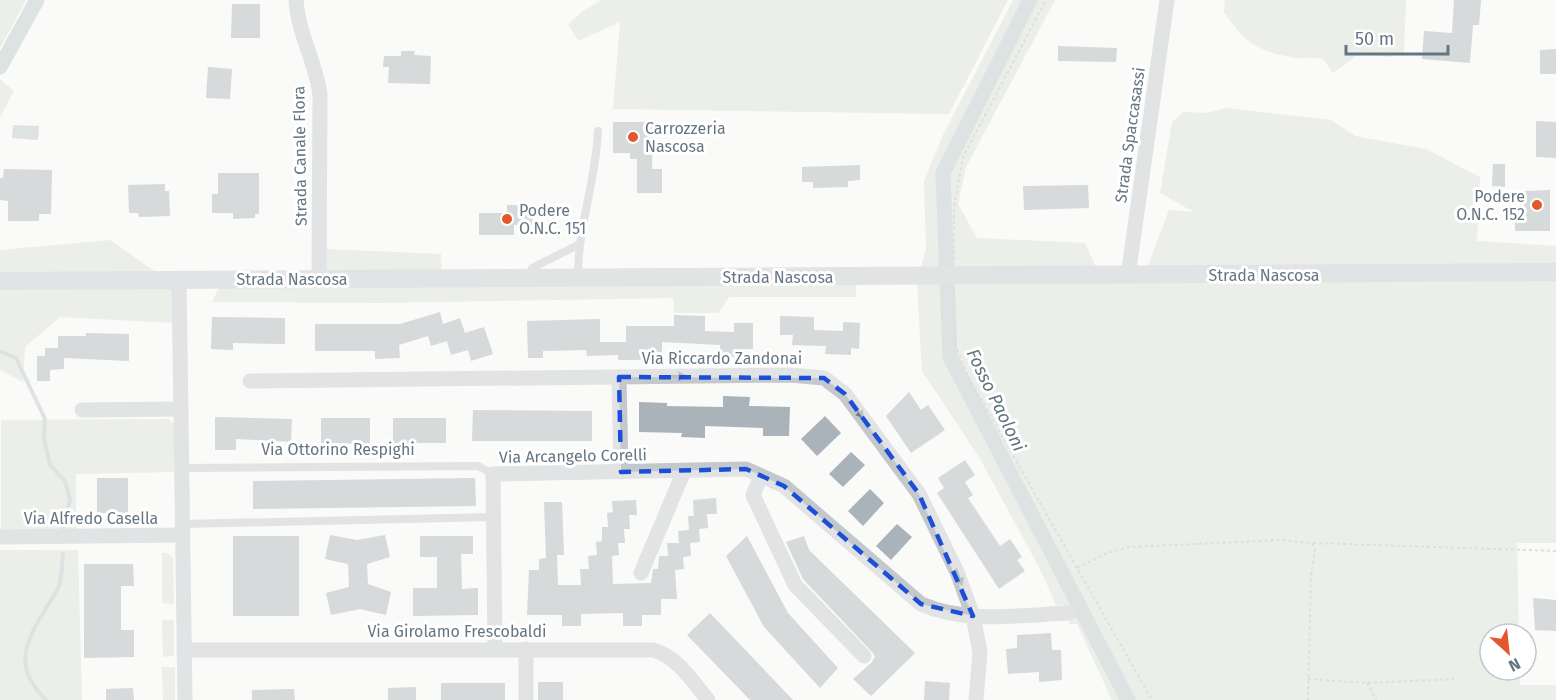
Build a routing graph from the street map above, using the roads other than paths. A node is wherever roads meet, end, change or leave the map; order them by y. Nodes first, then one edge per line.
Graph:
1 (296, 0) edge
2 (1167, 0) edge
3 (598, 131) dead end
4 (578, 245) junction
5 (1556, 272) edge
6 (1128, 276) junction
7 (179, 278) junction
8 (533, 278) junction
9 (578, 278) junction
10 (319, 279) junction
11 (0, 281) edge
12 (619, 377) junction
13 (250, 381) dead end
14 (181, 409) junction
15 (82, 410) dead end
16 (182, 468) junction
17 (684, 471) junction
18 (621, 472) junction
19 (493, 474) junction
20 (760, 476) junction
21 (494, 517) junction
22 (182, 530) junction
23 (0, 537) edge
24 (640, 573) dead end
25 (1069, 613) dead end
26 (973, 616) junction
27 (495, 649) junction
28 (526, 649) junction
29 (184, 650) junction
30 (864, 656) dead end
31 (185, 700) edge
32 (526, 700) edge
33 (708, 700) edge
34 (976, 700) edge

1 - 10 street, Strada Canale Flora
2 - 6 street, Strada Spaccasassi
3 - 4 lane
4 - 8 lane
4 - 9 lane
5 - 6 street, Strada Nascosa
6 - 9 street, Strada Nascosa
7 - 10 street, Strada Nascosa
7 - 11 street, Strada Nascosa
7 - 14 street
8 - 9 street, Strada Nascosa
8 - 10 street, Strada Nascosa
12 - 13 street, Via Riccardo Zandonai
12 - 18 street
12 -> 26 street, Via Riccardo Zandonai
14 - 15 street
14 - 16 street
16 - 19 lane, Via Ottorino Respighi
16 - 22 street
17 - 18 street, Via Arcangelo Corelli
17 - 20 street, Via Arcangelo Corelli
17 - 24 street
18 - 19 street, Via Arcangelo Corelli
19 - 21 street, Via Arcangelo Corelli
20 - 26 street, Via Arcangelo Corelli
20 - 30 street
21 - 22 lane
21 - 27 street, Via Arcangelo Corelli
22 - 23 street, Via Alfredo Casella
22 - 29 street
25 - 26 street, Via Arcangelo Corelli
26 - 34 street, Via Riccardo Zandonai
27 - 28 street, Via Girolamo Frescobaldi
27 - 29 street, Via Girolamo Frescobaldi
28 - 32 street
28 - 33 street, Via Girolamo Frescobaldi
29 - 31 street

